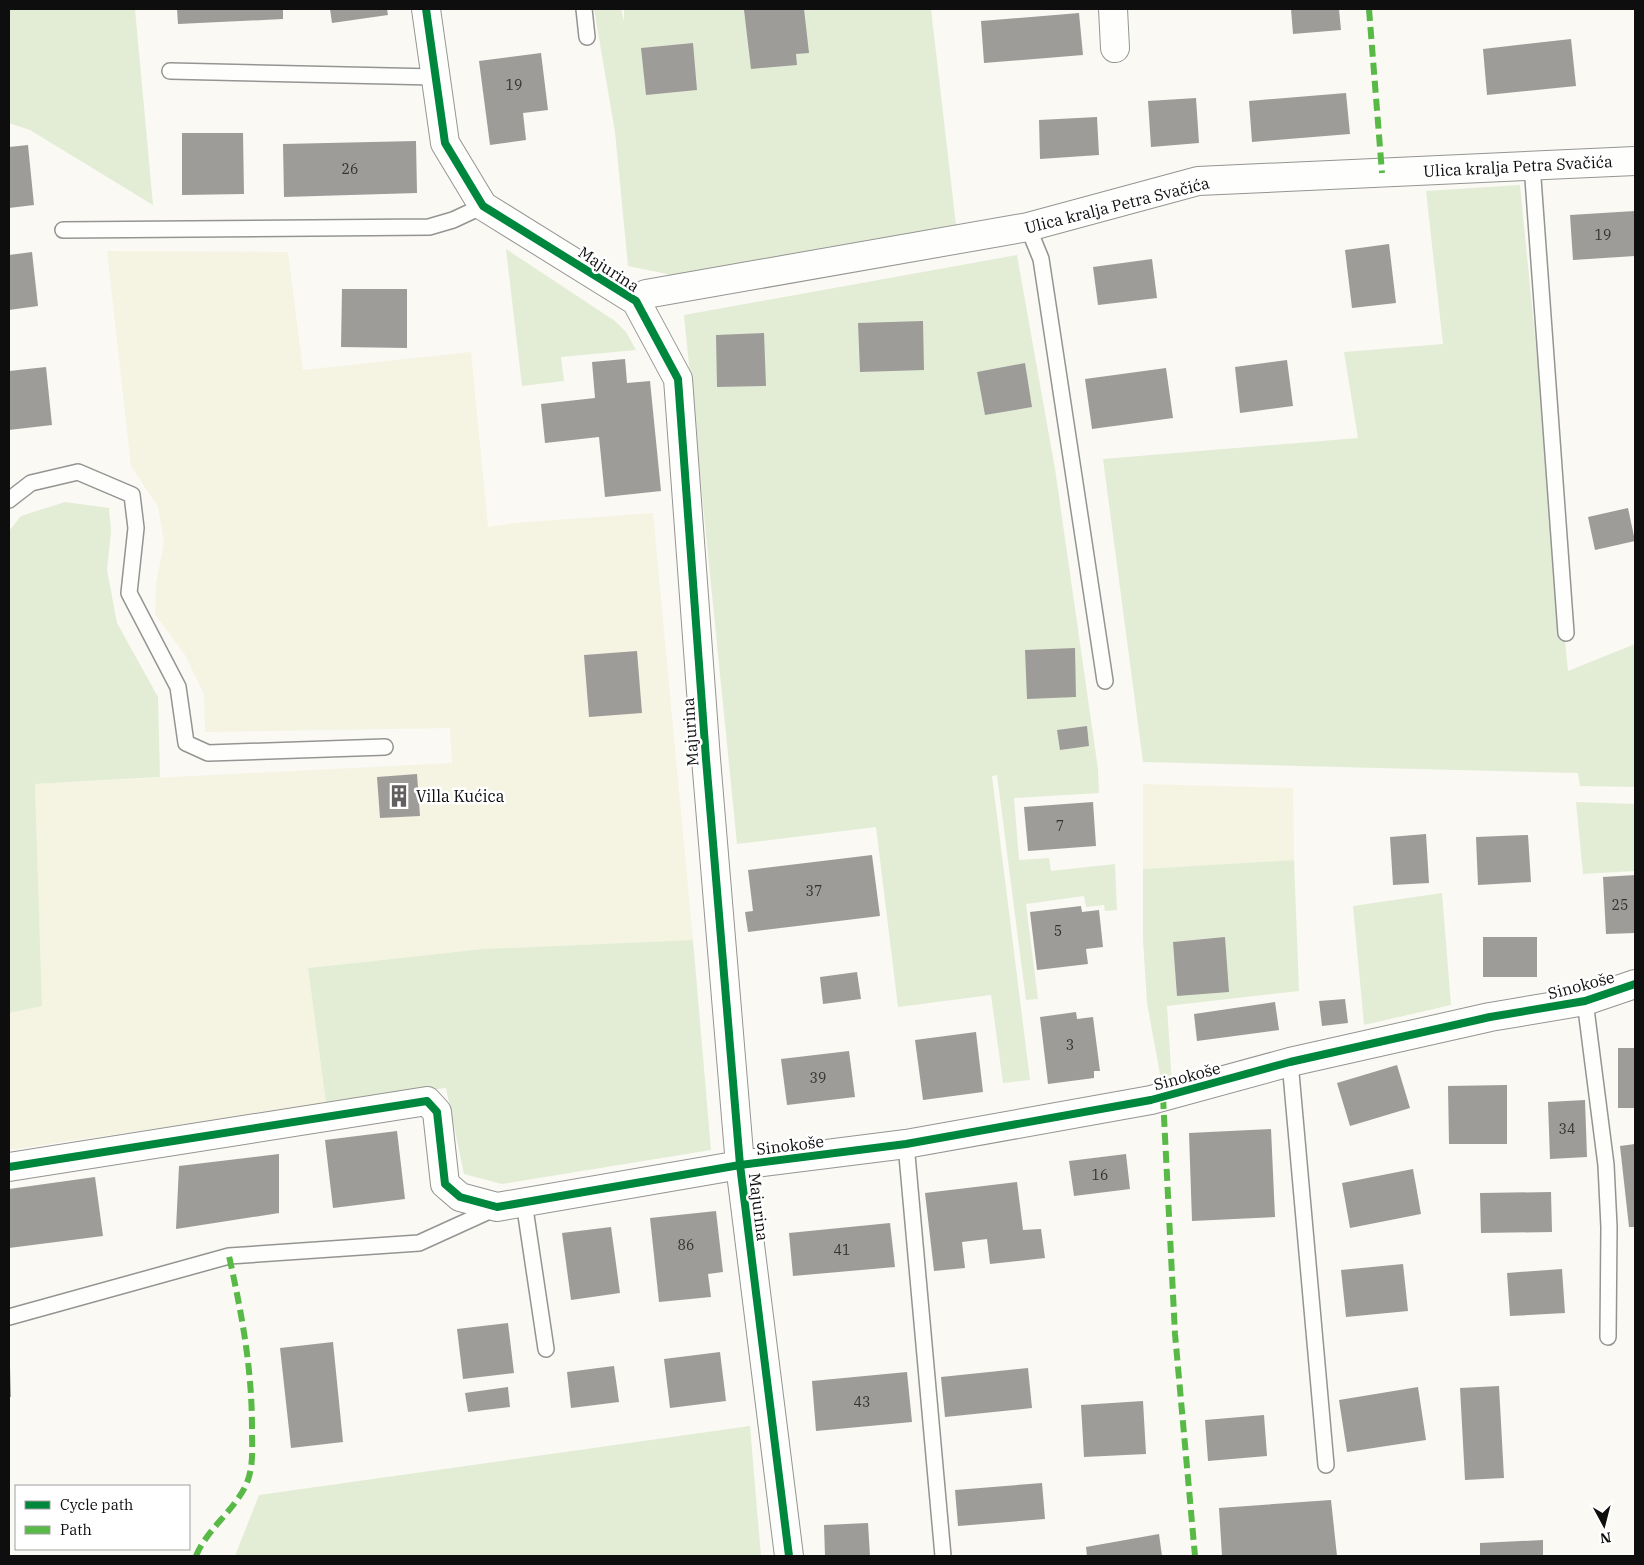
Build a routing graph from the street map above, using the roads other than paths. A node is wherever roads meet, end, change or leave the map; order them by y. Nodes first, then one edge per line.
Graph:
1 (426, 9) edge
2 (584, 9) edge
3 (1113, 9) edge
4 (587, 37) dead end
5 (1116, 48) dead end
6 (170, 71) dead end
7 (435, 77) junction
8 (1635, 161) edge
9 (1532, 165) junction
10 (482, 206) junction
11 (1028, 227) junction
12 (63, 230) dead end
13 (636, 301) junction
14 (9, 500) edge
15 (1566, 633) dead end
16 (1105, 681) dead end
17 (385, 747) dead end
18 (1635, 984) edge
19 (1584, 1001) junction
20 (1290, 1062) junction
21 (906, 1144) junction
22 (740, 1165) junction
23 (9, 1167) edge
24 (524, 1202) junction
25 (497, 1207) junction
26 (9, 1317) edge
27 (1608, 1337) dead end
28 (546, 1349) dead end
29 (1326, 1465) dead end
30 (789, 1556) edge
31 (943, 1556) edge

1 - 7 street, Majurina
2 - 4 lane
3 - 5 street
6 - 7 lane
7 - 10 street, Majurina
8 - 9 street, Ulica kralja Petra Svačića
9 - 11 street, Ulica kralja Petra Svačića
9 - 15 lane
10 - 12 lane
10 - 13 street, Majurina
11 - 13 street, Ulica kralja Petra Svačića
11 - 16 lane
13 - 22 street, Majurina
14 - 17 lane
18 - 19 street, Sinokoše
19 - 20 street, Sinokoše
19 - 27 lane
20 - 21 street, Sinokoše
20 - 29 lane
21 - 22 street, Sinokoše
21 - 31 lane
22 - 24 street, Sinokoše
22 - 30 street, Majurina
23 - 25 street
24 - 25 street, Sinokoše
24 - 28 lane
25 - 26 lane

